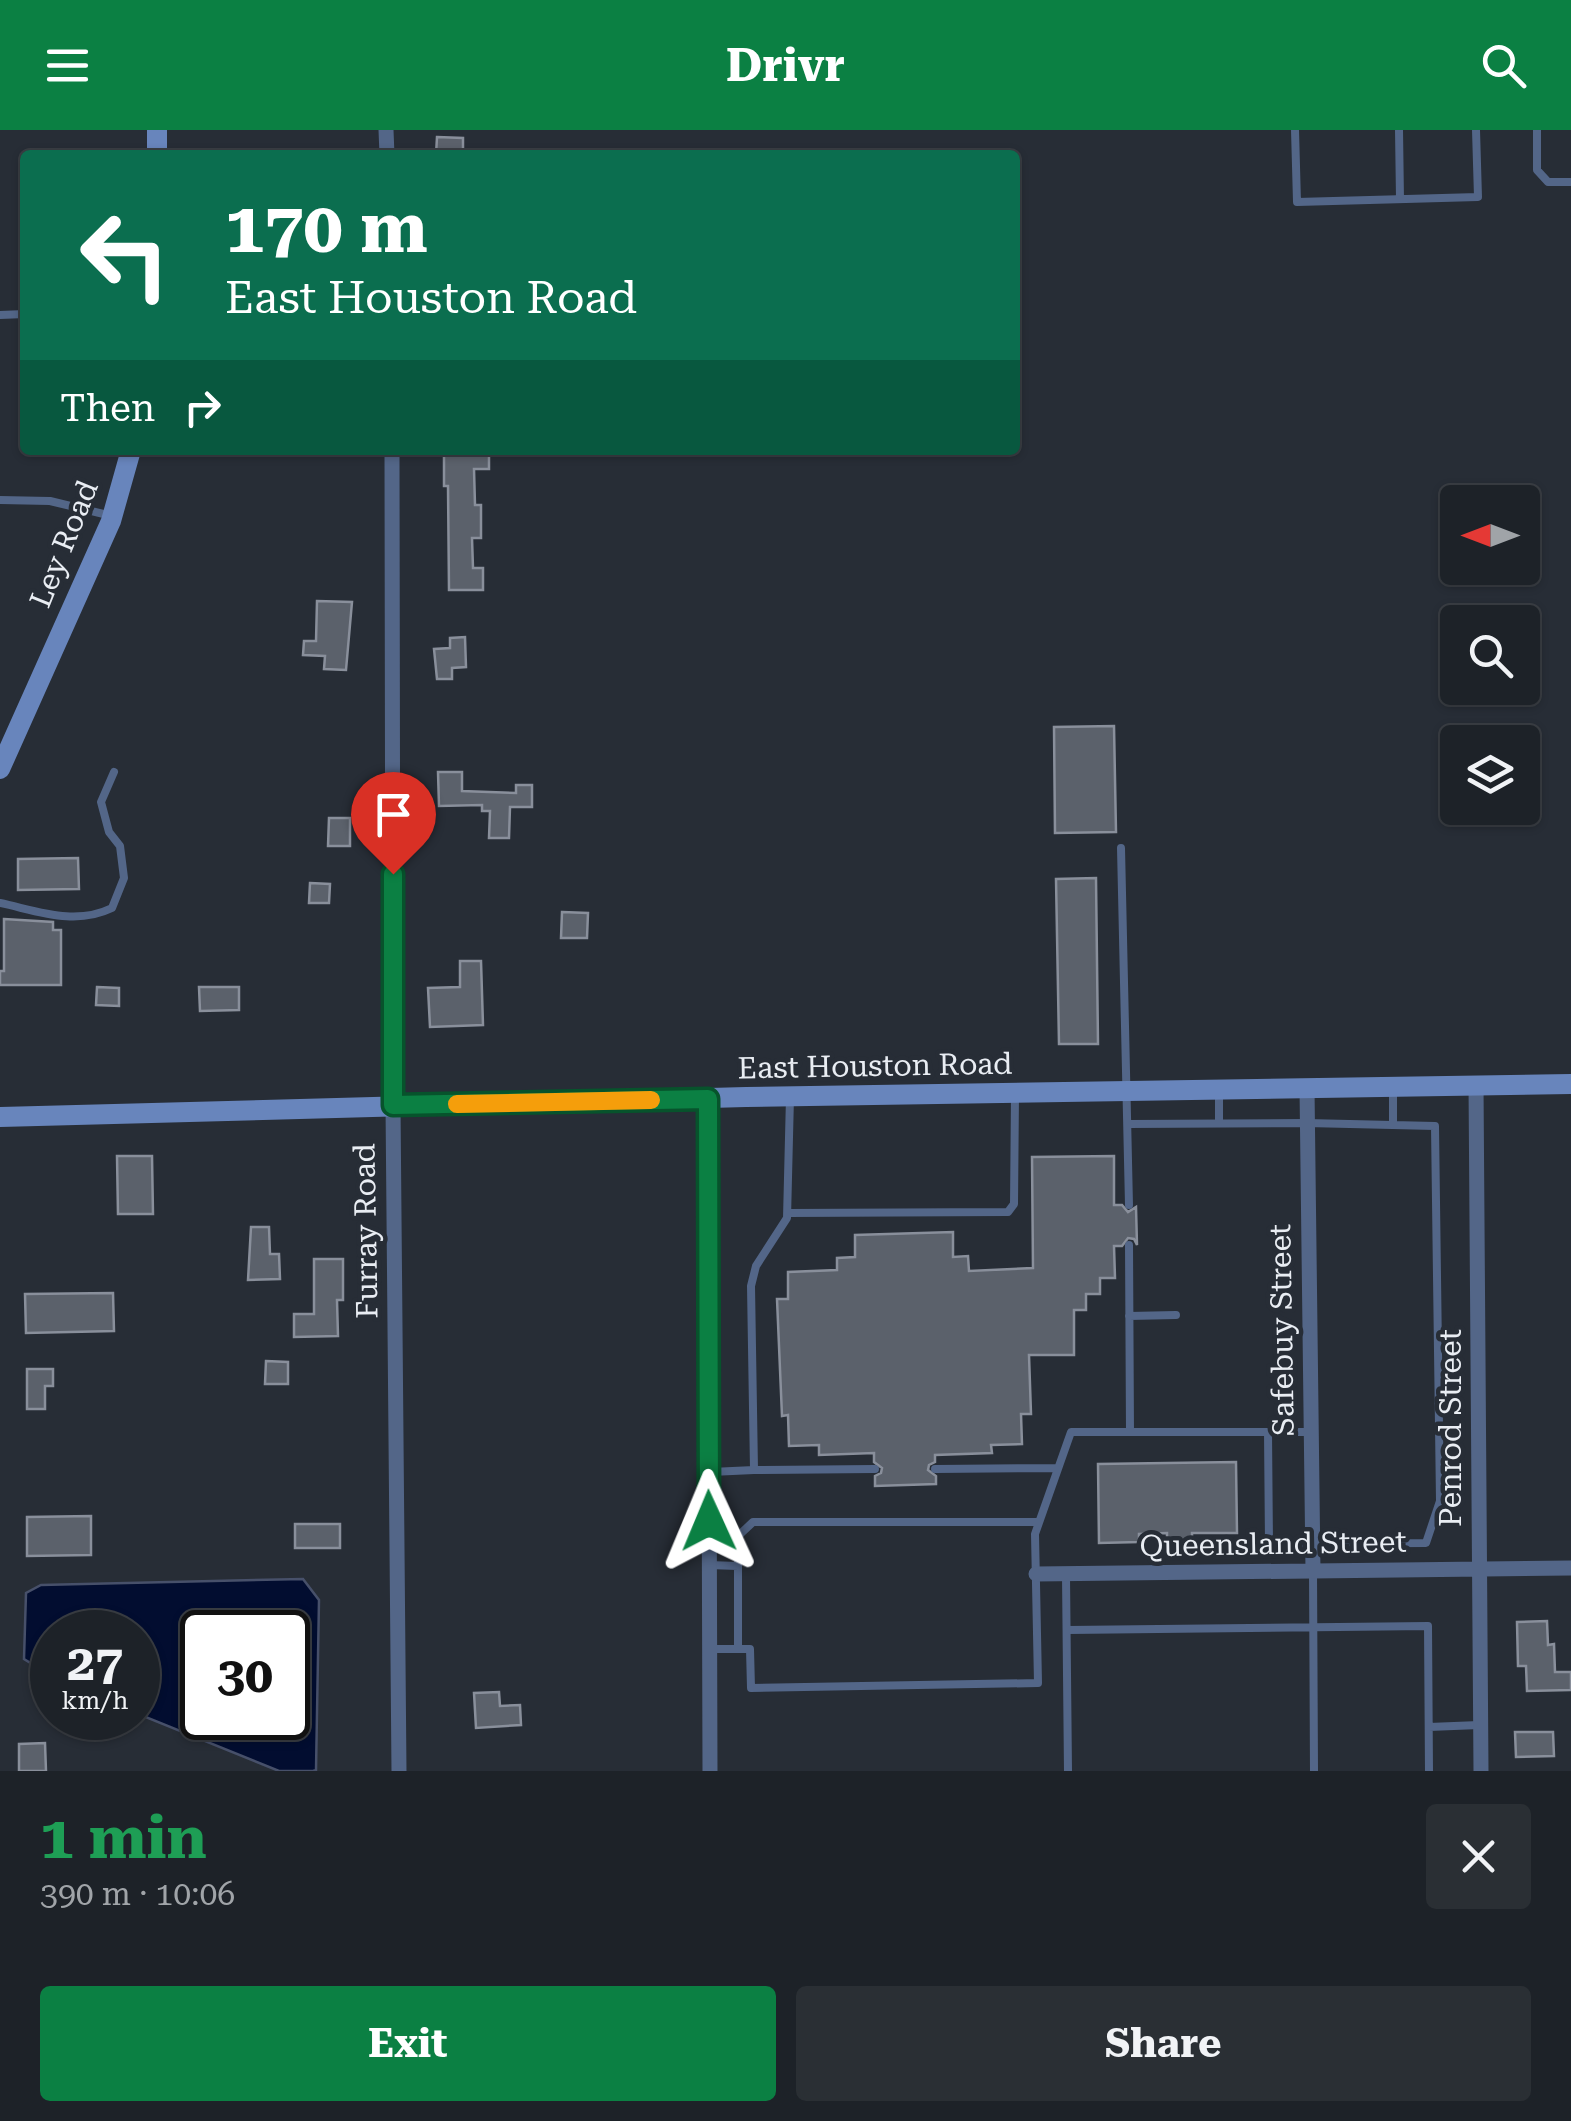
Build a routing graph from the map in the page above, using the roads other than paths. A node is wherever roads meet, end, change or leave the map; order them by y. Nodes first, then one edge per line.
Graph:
1 (1295, 130) edge
2 (1399, 130) edge
3 (1476, 130) edge
4 (1537, 130) edge
5 (1571, 182) edge
6 (1400, 199) junction
7 (130, 455) edge
8 (392, 455) edge
9 (0, 500) edge
10 (112, 516) junction
11 (0, 769) edge
12 (114, 772) dead end
13 (1122, 848) dead end
14 (0, 903) edge
15 (1476, 1084) junction
16 (1571, 1084) edge
17 (1393, 1086) junction
18 (1308, 1088) junction
19 (1219, 1090) junction
20 (1128, 1092) junction
21 (1015, 1094) junction
22 (790, 1097) junction
23 (708, 1099) junction
24 (393, 1105) junction
25 (0, 1117) edge
26 (1219, 1123) junction
27 (1307, 1123) junction
28 (1128, 1124) junction
29 (1393, 1125) junction
30 (1128, 1205) dead end
31 (788, 1214) junction
32 (1129, 1246) dead end
33 (1176, 1315) dead end
34 (1129, 1316) junction
35 (1130, 1432) junction
36 (1268, 1432) junction
37 (1311, 1432) junction
38 (1058, 1468) junction
39 (875, 1469) dead end
40 (936, 1469) dead end
41 (754, 1470) junction
42 (708, 1472) junction
43 (1039, 1522) junction
44 (1313, 1543) junction
45 (710, 1565) junction
46 (738, 1566) junction
47 (1479, 1568) junction
48 (1571, 1568) edge
49 (1314, 1571) junction
50 (1036, 1574) junction
51 (1066, 1574) junction
52 (1314, 1628) junction
53 (1068, 1630) junction
54 (709, 1649) junction
55 (738, 1649) junction
56 (1480, 1725) junction
57 (1428, 1726) junction
58 (399, 1771) edge
59 (710, 1771) edge
60 (1068, 1771) edge
61 (1314, 1771) edge
62 (1429, 1771) edge
63 (1481, 1771) edge

1 - 6 lane
2 - 6 lane
3 - 6 lane
4 - 5 lane
7 - 10 street, Ley Road
8 - 24 street, Furray Road
9 - 10 lane
10 - 11 street, Ley Road
12 - 14 lane
13 - 20 lane
15 - 16 street, East Houston Road
15 - 17 street, East Houston Road
15 - 47 street, Penrod Street
17 - 18 street, East Houston Road
17 - 29 lane
18 - 19 street, East Houston Road
18 - 27 street, Safebuy Street
19 - 20 street, East Houston Road
19 - 26 lane
20 - 21 street, East Houston Road
20 - 28 lane
21 - 22 street, East Houston Road
21 - 31 lane
22 - 23 street, East Houston Road
22 - 31 lane
23 - 24 street, East Houston Road
23 - 42 street
24 - 25 street, East Houston Road
24 - 58 street, Furray Road
26 - 27 lane
26 - 28 lane
27 - 29 lane
27 - 37 street, Safebuy Street
28 - 30 lane
29 - 44 lane
31 - 41 lane
32 - 34 lane
33 - 34 lane
34 - 35 lane
35 - 36 lane
35 - 38 lane
36 - 37 lane
36 - 44 lane
37 - 44 street, Safebuy Street
38 - 40 lane
38 - 43 lane
39 - 41 lane
41 - 42 lane
42 - 45 street
43 - 46 lane
43 - 50 lane
44 - 49 street, Safebuy Street
45 - 46 lane
45 - 54 street
46 - 55 lane
47 - 48 street, Queensland Street
47 - 49 street, Queensland Street
47 - 56 street, Penrod Street
49 - 51 street, Queensland Street
49 - 52 lane
50 - 51 street, Queensland Street
50 - 55 lane
51 - 53 lane
52 - 53 lane
52 - 57 lane
52 - 61 lane
53 - 60 lane
54 - 55 lane
54 - 59 street
56 - 57 lane
56 - 63 street, Penrod Street
57 - 62 lane

